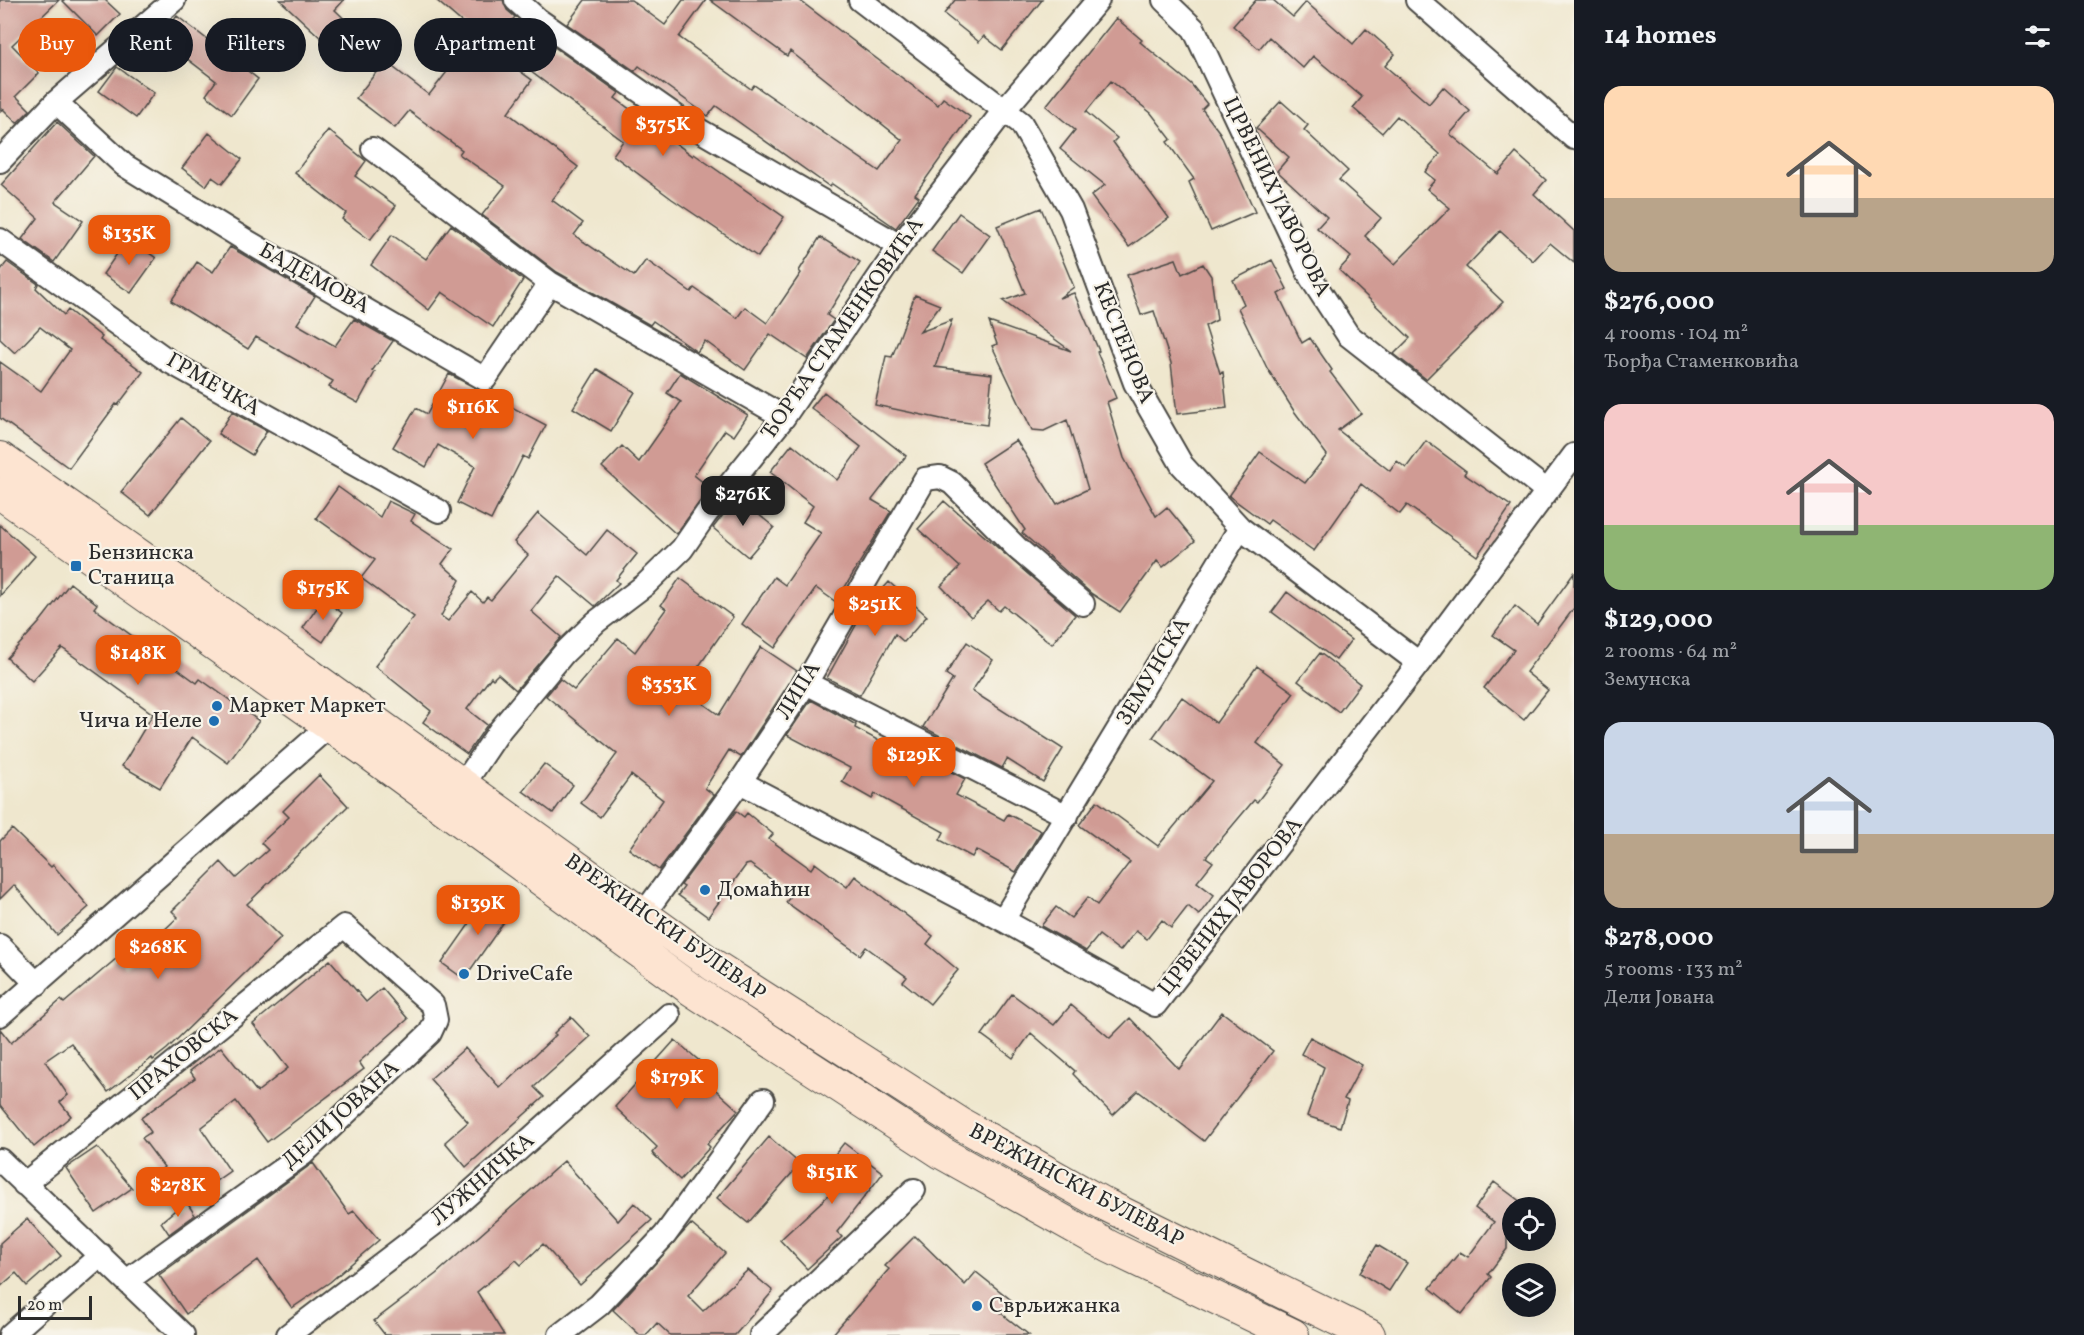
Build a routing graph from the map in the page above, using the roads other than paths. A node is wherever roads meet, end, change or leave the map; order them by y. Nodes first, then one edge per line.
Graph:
1 (174, 0) edge
2 (516, 0) edge
3 (860, 0) edge
4 (1098, 0) edge
5 (1164, 0) edge
6 (1417, 0) edge
7 (56, 102) junction
8 (1005, 109) junction
9 (1574, 138) edge
10 (373, 148) dead end
11 (0, 161) edge
12 (0, 240) edge
13 (900, 246) junction
14 (550, 283) junction
15 (784, 417) junction
16 (1574, 455) edge
17 (0, 458) edge
18 (1547, 491) junction
19 (0, 493) edge
20 (439, 512) dead end
21 (1240, 528) junction
22 (1083, 604) dead end
23 (1419, 663) junction
24 (806, 683) junction
25 (330, 725) junction
26 (740, 782) junction
27 (463, 785) junction
28 (1067, 816) junction
29 (643, 915) junction
30 (1003, 920) junction
31 (344, 926) joint
32 (0, 946) edge
33 (37, 984) junction
34 (0, 1015) edge
35 (669, 1015) dead end
36 (763, 1100) dead end
37 (0, 1160) edge
38 (24, 1184) junction
39 (914, 1190) dead end
40 (101, 1256) junction
41 (128, 1280) junction
42 (10, 1335) edge
43 (183, 1335) edge
44 (288, 1335) edge
45 (560, 1335) edge
46 (761, 1335) edge
47 (1293, 1335) edge
48 (1369, 1335) edge

1 - 7 street
2 - 13 street
3 - 8 street, КЕСТЕНОВА
4 - 8 street, ЂОРЂА СТАМЕНКОВИЋА
5 - 18 street, ЦРВЕНИХ ЈАВОРОВА
6 - 9 street
7 - 11 street
7 - 14 street, БАДЕМОВА
8 - 13 street, ЂОРЂА СТАМЕНКОВИЋА
8 - 21 street, КЕСТЕНОВА
10 - 14 street
12 - 20 street, ГРМЕЧКА
13 - 15 street, ЂОРЂА СТАМЕНКОВИЋА
14 - 15 street
15 - 27 street, ЂОРЂА СТАМЕНКОВИЋА
16 - 18 street, ЦРВЕНИХ ЈАВОРОВА
17 - 27 main road, ВРЕЖИНСКИ БУЛЕВАР
18 - 23 street, ЦРВЕНИХ ЈАВОРОВА
19 - 25 main road, ВРЕЖИНСКИ БУЛЕВАР
21 - 23 street, КЕСТЕНОВА
21 - 28 street, ЗЕМУНСКА
22 - 24 street, ЛИПА
23 - 30 street, ЦРВЕНИХ ЈАВОРОВА
24 - 26 street, ЛИПА
24 - 28 street
25 - 33 street
25 - 47 main road, ВРЕЖИНСКИ БУЛЕВАР
26 - 29 street, ЛИПА
26 - 30 street, ЦРВЕНИХ ЈАВОРОВА
27 - 29 main road, ВРЕЖИНСКИ БУЛЕВАР
28 - 30 street, ЗЕМУНСКА
29 - 48 main road, ВРЕЖИНСКИ БУЛЕВАР
31 - 38 street, ПРАХОВСКА
31 - 41 street, ДЕЛИ ЈОВАНА
32 - 33 street
33 - 34 street
35 - 44 street, ЛУЖНИЧКА
36 - 45 street
37 - 38 street
38 - 40 street
39 - 46 street
40 - 41 street
40 - 42 street
41 - 43 street

